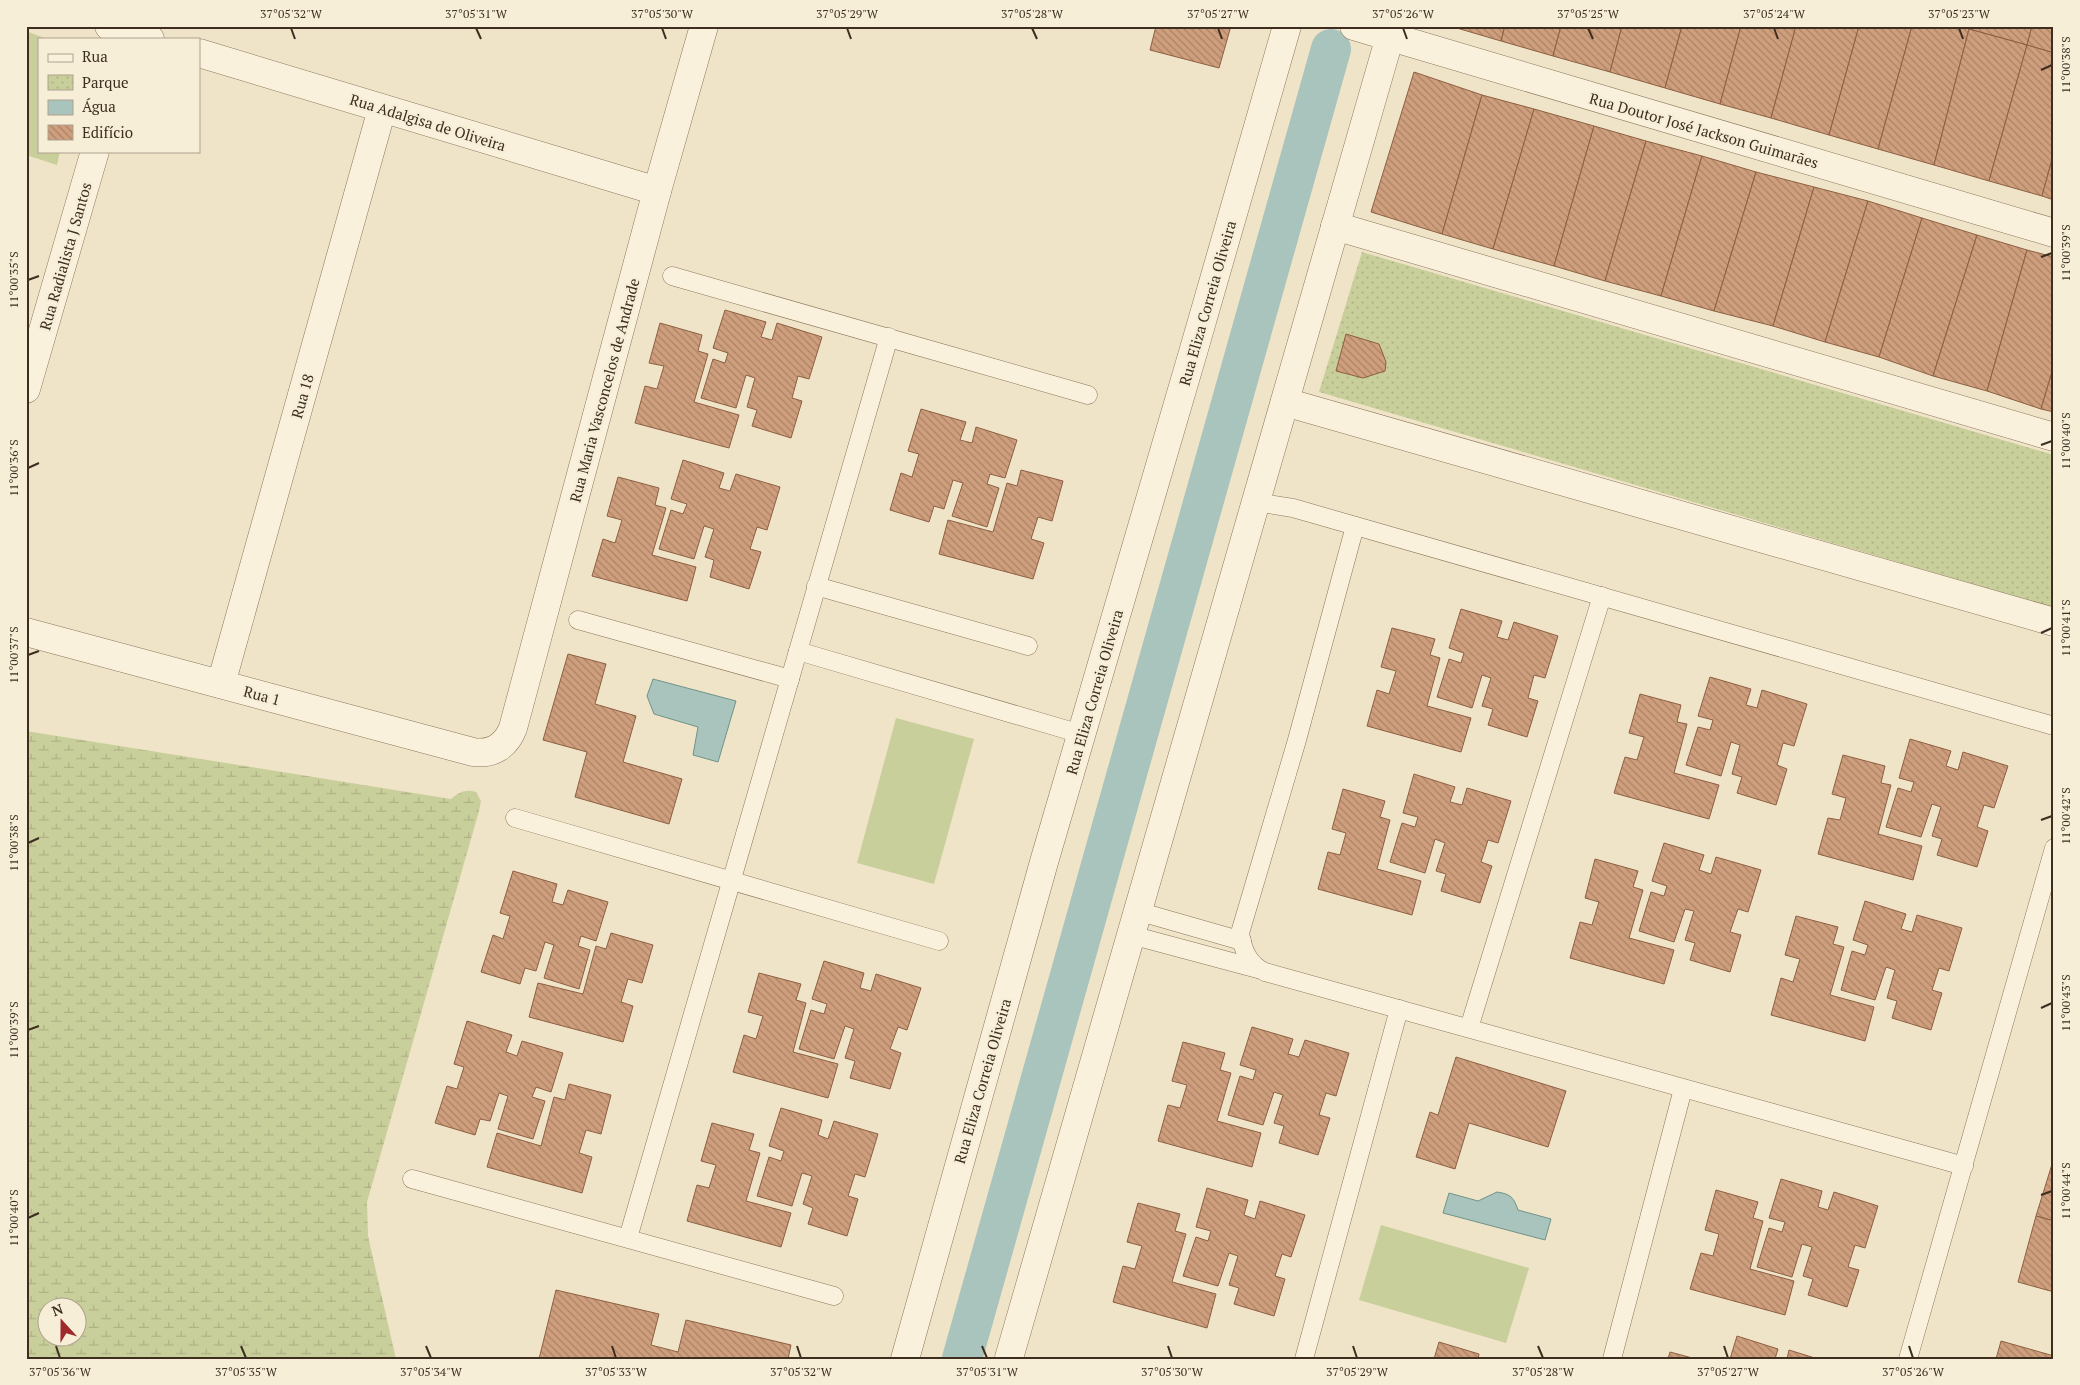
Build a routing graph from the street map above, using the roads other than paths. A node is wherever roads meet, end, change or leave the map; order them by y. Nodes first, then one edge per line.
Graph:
1 (704, 26) edge
2 (1287, 26) edge
3 (1354, 26) edge
4 (1391, 32) edge
5 (200, 53) edge
6 (382, 108) junction
7 (95, 152) edge
8 (657, 191) junction
9 (1335, 226) junction
10 (2054, 233) edge
11 (672, 276) dead end
12 (889, 337) junction
13 (26, 389) edge
14 (1088, 395) dead end
15 (1285, 402) junction
16 (2054, 437) edge
17 (1256, 502) junction
18 (1355, 526) junction
19 (816, 586) junction
20 (1602, 596) junction
21 (578, 620) dead end
22 (2054, 622) edge
23 (26, 632) edge
24 (1028, 646) dead end
25 (798, 651) junction
26 (790, 680) junction
27 (221, 684) junction
28 (2054, 726) edge
29 (1081, 734) junction
30 (497, 749) joint
31 (515, 818) dead end
32 (2054, 848) edge
33 (732, 879) junction
34 (1134, 923) junction
35 (939, 941) dead end
36 (1242, 941) junction
37 (1259, 969) junction
38 (1399, 1009) junction
39 (1469, 1028) junction
40 (1683, 1089) junction
41 (1964, 1166) junction
42 (412, 1179) dead end
43 (628, 1238) junction
44 (834, 1296) dead end
45 (1009, 1358) edge
46 (905, 1359) edge
47 (1304, 1359) edge
48 (1612, 1359) edge
49 (1908, 1359) edge

1 - 8 street, Rua Maria Vasconcelos de Andrade
2 - 29 street, Rua Eliza Correia Oliveira
3 - 4 street, Rua Doutor José Jackson Guimarães
4 - 9 street
4 - 10 street, Rua Doutor José Jackson Guimarães
5 - 6 street, Rua Adalgisa de Oliveira
6 - 8 street, Rua Adalgisa de Oliveira
6 - 27 street, Rua 18
7 - 13 street, Rua Radialista J Santos
8 - 30 street, Rua Maria Vasconcelos de Andrade
9 - 15 street
9 - 16 street
11 - 12 lane
12 - 14 lane
12 - 19 lane
15 - 17 street
15 - 22 street
17 - 18 lane
17 - 34 street
18 - 20 lane
18 - 36 lane
19 - 24 lane
19 - 25 lane
20 - 28 lane
20 - 39 lane
21 - 26 lane
23 - 27 street, Rua 1
25 - 26 lane
25 - 29 lane
26 - 33 lane
27 - 30 street, Rua 1
29 - 46 street, Rua Eliza Correia Oliveira
31 - 33 lane
32 - 41 lane
33 - 35 lane
33 - 43 lane
34 - 36 lane
34 - 37 lane
34 - 45 street
36 - 37 lane
37 - 38 lane
38 - 39 lane
38 - 47 lane
39 - 40 lane
40 - 41 lane
40 - 48 lane
41 - 49 lane
42 - 43 lane
43 - 44 lane

